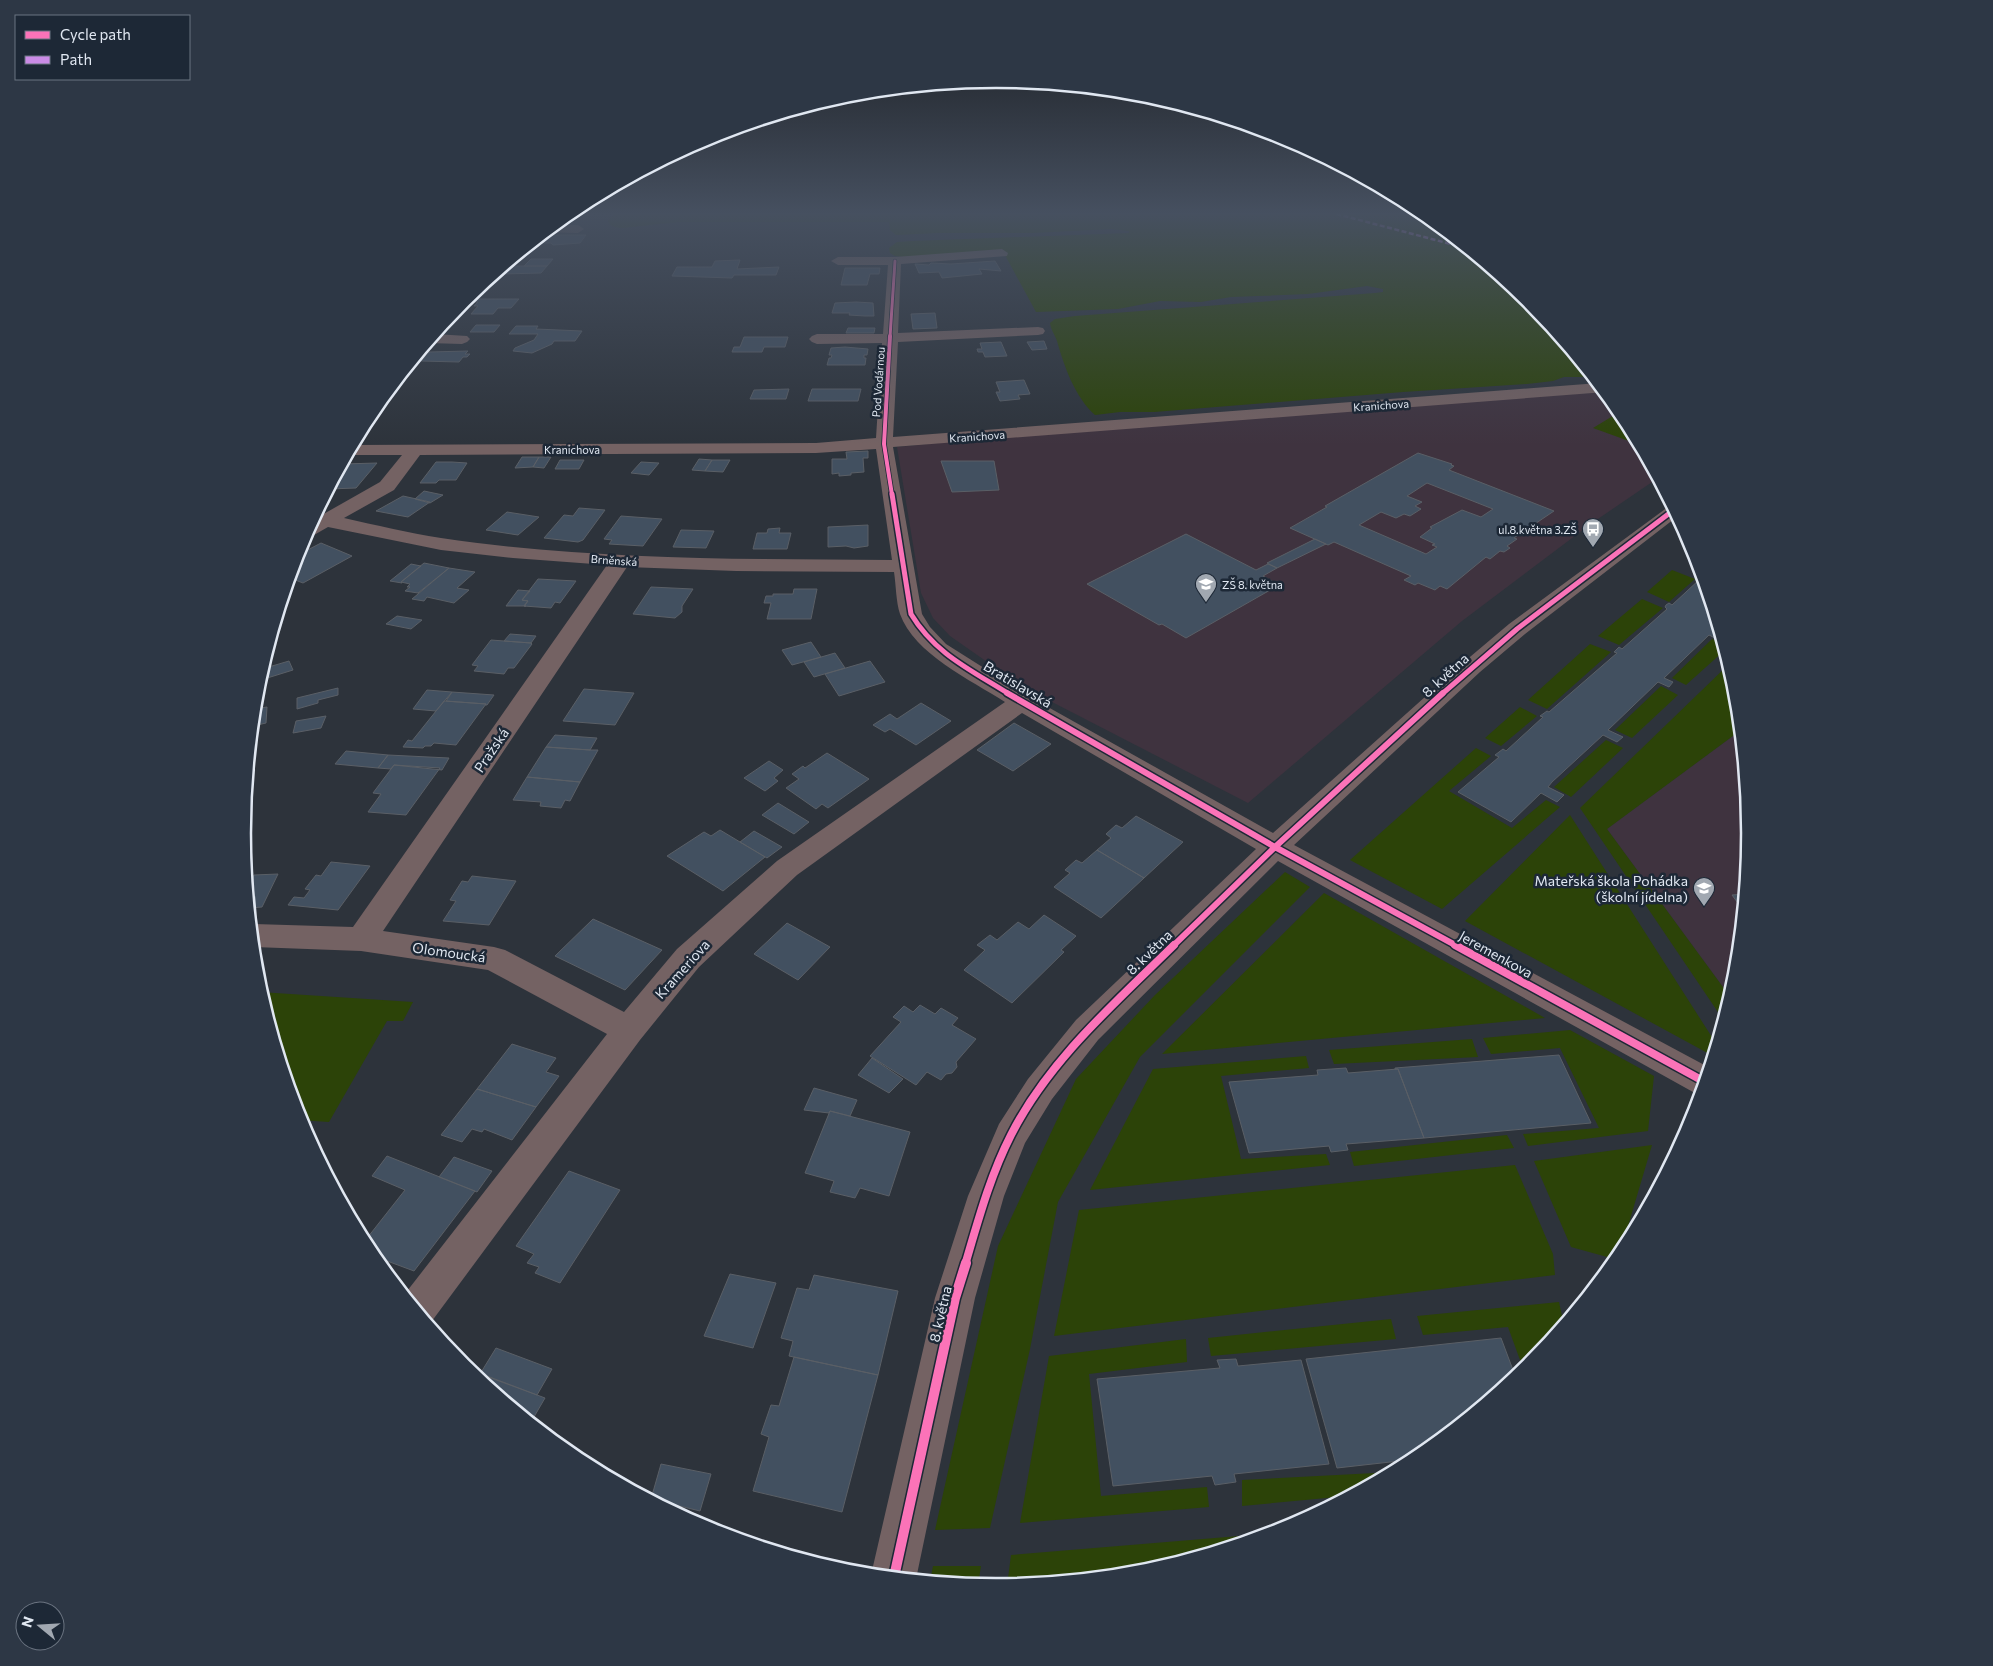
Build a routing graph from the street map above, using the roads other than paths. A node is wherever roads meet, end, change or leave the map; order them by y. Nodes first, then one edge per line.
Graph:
1 (894, 290) edge
2 (1038, 331) dead end
3 (891, 338) junction
4 (438, 339) edge
5 (462, 339) dead end
6 (817, 339) dead end
7 (1595, 389) edge
8 (884, 444) junction
9 (357, 450) edge
10 (414, 450) junction
11 (1670, 513) edge
12 (327, 521) junction
13 (318, 526) edge
14 (620, 561) junction
15 (904, 566) junction
16 (1021, 702) junction
17 (1275, 847) junction
18 (258, 935) edge
19 (361, 939) junction
20 (629, 1030) junction
21 (1700, 1079) edge
22 (420, 1306) edge
23 (895, 1571) edge

1 - 3 street, Pod Vodárnou
2 - 3 street
3 - 6 street
3 - 8 street, Pod Vodárnou
4 - 5 street
7 - 8 street, Kranichova
8 - 10 street, Kranichova
8 - 15 street, Bratislavská
9 - 10 street, Kranichova
10 - 12 street
11 - 17 street, 8. května
12 - 13 street
12 - 14 street, Brněnská
14 - 15 street, Brněnská
14 - 19 street, Pražská
15 - 16 street, Bratislavská
16 - 17 street, Bratislavská
16 - 20 street, Krameriova
17 - 21 street, Jeremenkova
17 - 23 street, 8. května
18 - 19 street, Olomoucká
19 - 20 street, Olomoucká
20 - 22 street, Krameriova

